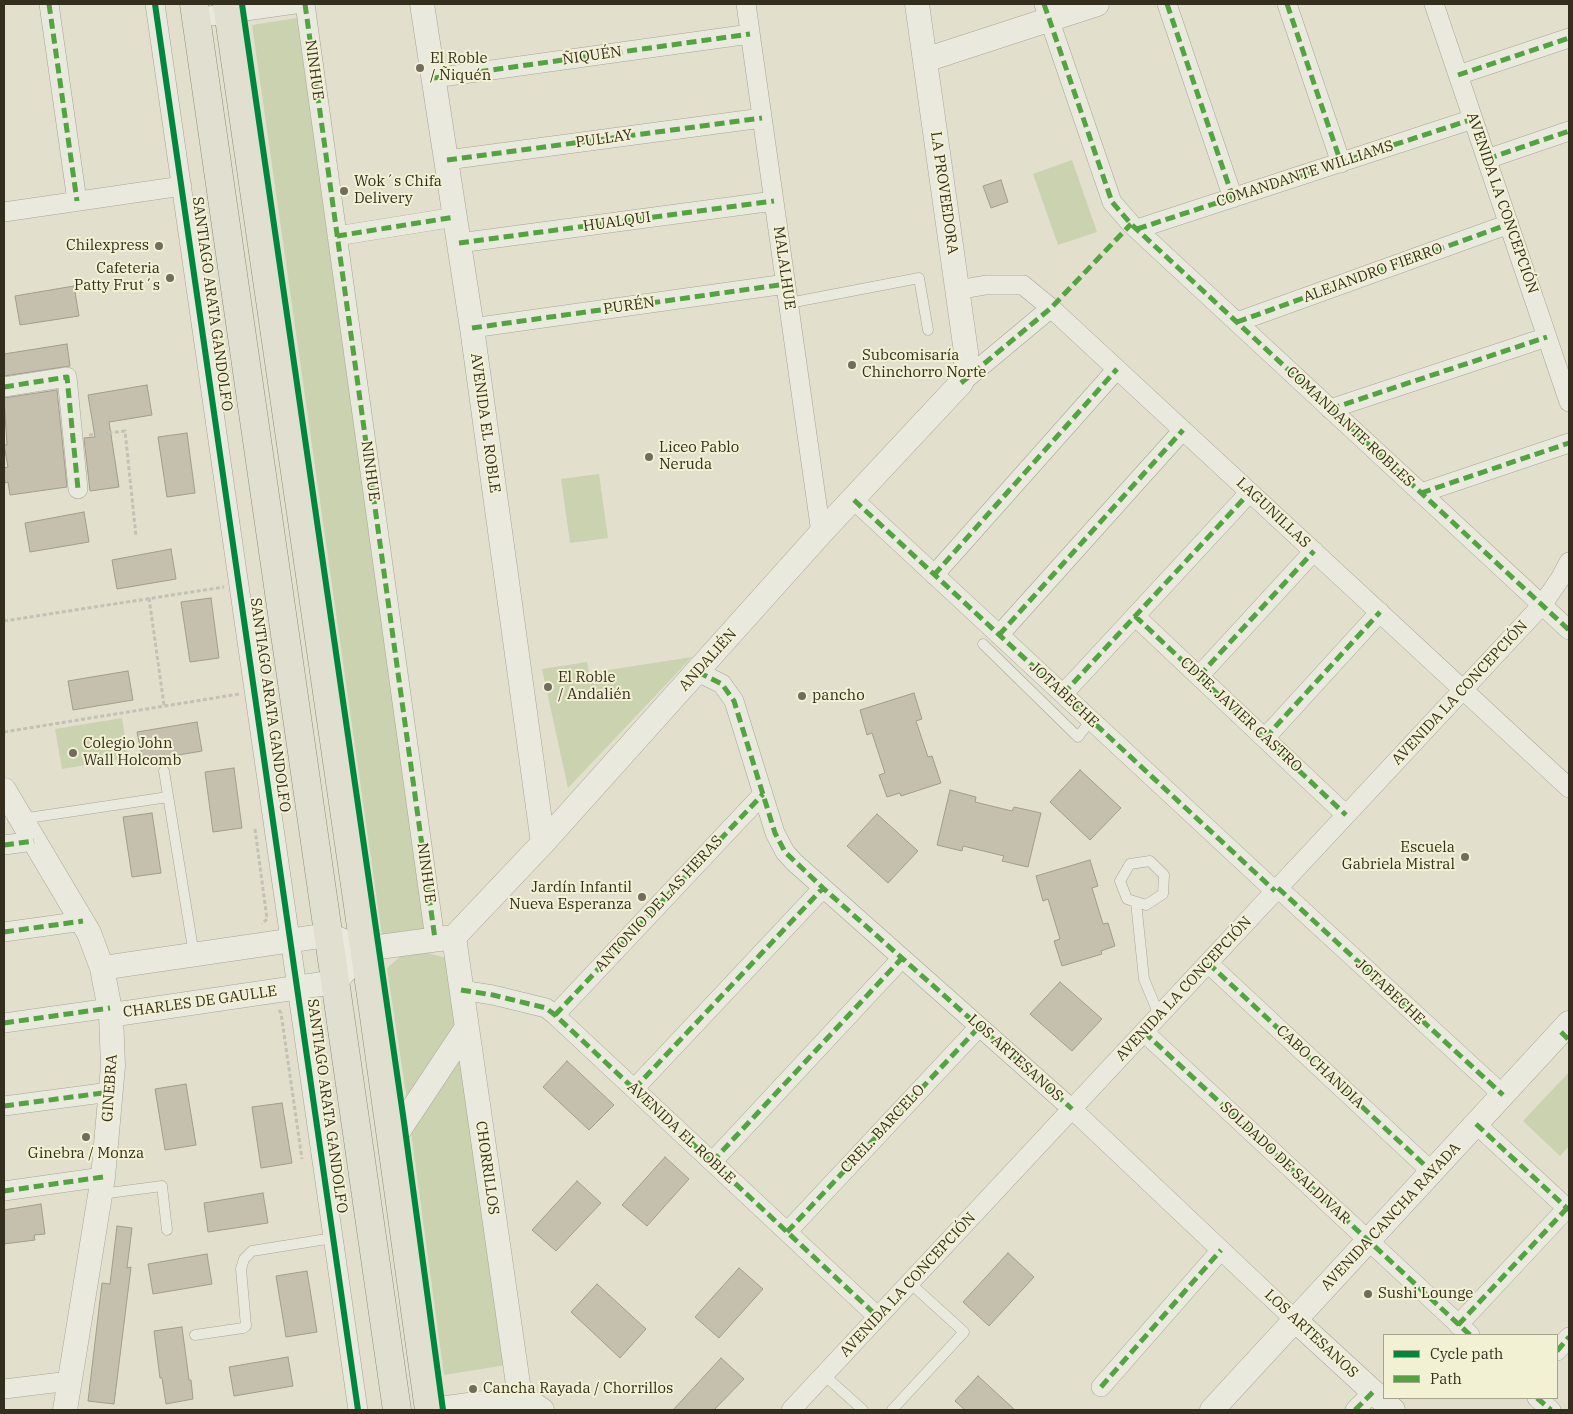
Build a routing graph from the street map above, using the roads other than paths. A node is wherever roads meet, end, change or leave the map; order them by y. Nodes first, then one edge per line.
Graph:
1 (49, 4) edge
2 (155, 4) edge
3 (294, 4) edge
4 (305, 4) edge
5 (422, 4) edge
6 (746, 4) edge
7 (917, 4) edge
8 (1097, 4) edge
9 (1167, 4) edge
10 (1287, 4) edge
11 (1434, 4) edge
12 (228, 8) edge
13 (195, 11) edge
14 (1047, 12) edge
15 (750, 34) junction
16 (1569, 38) edge
17 (925, 60) junction
18 (1458, 75) junction
19 (434, 78) junction
20 (762, 118) junction
21 (1473, 119) junction
22 (1569, 131) edge
23 (1487, 159) junction
24 (446, 160) junction
25 (1341, 163) junction
26 (182, 186) junction
27 (1232, 198) junction
28 (78, 201) junction
29 (774, 201) junction
30 (4, 212) edge
31 (455, 217) junction
32 (1509, 224) junction
33 (1134, 227) junction
34 (337, 236) junction
35 (459, 244) junction
36 (786, 284) junction
37 (957, 290) junction
38 (789, 303) junction
39 (1051, 308) junction
40 (1237, 322) junction
41 (472, 328) junction
42 (928, 330) dead end
43 (1547, 337) junction
44 (1117, 369) junction
45 (961, 383) junction
46 (4, 387) edge
47 (1569, 402) edge
48 (1330, 409) junction
49 (1183, 430) junction
50 (1569, 444) edge
51 (78, 489) dead end
52 (1250, 492) junction
53 (1421, 493) junction
54 (854, 500) junction
55 (822, 533) junction
56 (1314, 551) junction
57 (1569, 562) edge
58 (934, 575) junction
59 (1542, 605) junction
60 (1380, 612) junction
61 (1135, 616) junction
62 (1569, 630) edge
63 (991, 639) junction
64 (698, 672) junction
65 (1199, 676) junction
66 (1463, 690) junction
67 (1063, 694) junction
68 (1091, 720) junction
69 (1265, 738) junction
70 (164, 771) dead end
71 (1569, 788) edge
72 (4, 790) edge
73 (763, 794) junction
74 (168, 797) junction
75 (1346, 815) junction
76 (20, 819) junction
77 (34, 841) junction
78 (543, 843) junction
79 (4, 846) edge
80 (823, 888) junction
81 (1276, 890) junction
82 (1136, 902) junction
83 (83, 921) junction
84 (4, 932) edge
85 (328, 935) junction
86 (444, 938) junction
87 (291, 940) junction
88 (364, 948) junction
89 (194, 955) junction
90 (902, 958) junction
91 (1208, 963) junction
92 (102, 968) junction
93 (335, 982) junction
94 (298, 988) junction
95 (461, 990) junction
96 (111, 1012) junction
97 (555, 1015) junction
98 (1159, 1015) junction
99 (4, 1023) edge
100 (979, 1027) junction
101 (466, 1029) junction
102 (1144, 1032) junction
103 (1566, 1032) edge
104 (634, 1089) junction
105 (110, 1092) junction
106 (1503, 1095) junction
107 (4, 1106) edge
108 (1072, 1109) junction
109 (1476, 1124) junction
110 (391, 1142) junction
111 (712, 1162) junction
112 (1432, 1172) junction
113 (101, 1186) junction
114 (4, 1191) edge
115 (1569, 1208) edge
116 (167, 1230) dead end
117 (787, 1232) junction
118 (334, 1238) junction
119 (1368, 1241) junction
120 (1221, 1250) junction
121 (910, 1283) junction
122 (878, 1317) junction
123 (1295, 1320) junction
124 (1464, 1330) edge
125 (195, 1335) dead end
126 (1569, 1337) edge
127 (1558, 1350) edge
128 (824, 1375) junction
129 (70, 1380) junction
130 (1101, 1387) dead end
131 (4, 1389) edge
132 (1373, 1392) junction
133 (1538, 1399) edge
134 (521, 1404) edge
135 (65, 1410) edge
136 (358, 1410) edge
137 (397, 1410) edge
138 (430, 1410) edge
139 (542, 1410) edge
140 (792, 1410) edge
141 (864, 1410) edge
142 (892, 1410) edge
143 (1212, 1410) edge
144 (1355, 1410) edge
145 (1393, 1410) edge
146 (1551, 1410) edge

1 - 28 street
2 - 26 street, SANTIAGO ARATA GANDOLFO
3 - 12 street
4 - 34 street, NINHUE
5 - 19 street, AVENIDA EL ROBLE
6 - 15 street, MALALHUE
7 - 17 street, LA PROVEEDORA
8 - 14 street
9 - 27 street
10 - 25 street
11 - 18 street, AVENIDA LA CONCEPCIÓN
12 - 13 street
12 - 88 main road
13 - 85 main road, SANTIAGO ARATA GANDOLFO
14 - 17 street
14 - 33 street, COMANDANTE ROBLES
15 - 19 street, ÑIQUÉN
15 - 20 street, MALALHUE
16 - 18 street
17 - 37 street, LA PROVEEDORA
18 - 21 street, AVENIDA LA CONCEPCIÓN
19 - 24 street, AVENIDA EL ROBLE
20 - 24 street, PULLAY
20 - 29 street, MALALHUE
21 - 23 street, AVENIDA LA CONCEPCIÓN
21 - 25 street, COMANDANTE WILLIAMS
22 - 23 street
23 - 32 street, AVENIDA LA CONCEPCIÓN
24 - 31 street, AVENIDA EL ROBLE
25 - 27 street, COMANDANTE WILLIAMS
26 - 28 street
26 - 87 street, SANTIAGO ARATA GANDOLFO
27 - 33 street, COMANDANTE WILLIAMS
28 - 30 street
29 - 35 street, HUALQUI
29 - 36 street, MALALHUE
31 - 34 street
31 - 35 street, AVENIDA EL ROBLE
32 - 40 street, ALEJANDRO FIERRO
32 - 43 street, AVENIDA LA CONCEPCIÓN
33 - 40 street, COMANDANTE ROBLES
34 - 86 street, NINHUE
35 - 41 street, AVENIDA EL ROBLE
36 - 38 street, MALALHUE
36 - 41 street, PURÉN
37 - 39 street, LAGUNILLAS
37 - 45 street, LA PROVEEDORA
38 - 42 lane
38 - 55 street, MALALHUE
39 - 44 street, LAGUNILLAS
39 - 45 street
40 - 48 street, COMANDANTE ROBLES
41 - 78 street, AVENIDA EL ROBLE
43 - 47 street, AVENIDA LA CONCEPCIÓN
43 - 48 street
44 - 49 street, LAGUNILLAS
44 - 58 street
45 - 54 street, ANDALIÉN
46 - 51 street
48 - 53 street, COMANDANTE ROBLES
49 - 52 street, LAGUNILLAS
49 - 63 street
50 - 53 street
52 - 56 street, LAGUNILLAS
52 - 61 street
53 - 59 street, COMANDANTE ROBLES
54 - 55 street, ANDALIÉN
54 - 58 street, JOTABECHE
55 - 64 street, ANDALIÉN
56 - 60 street, LAGUNILLAS
56 - 65 street
57 - 59 street, AVENIDA LA CONCEPCIÓN
58 - 63 street, JOTABECHE
59 - 62 street, COMANDANTE ROBLES
59 - 66 street, AVENIDA LA CONCEPCIÓN
60 - 66 street, LAGUNILLAS
60 - 69 street
61 - 65 street, CDTE. JAVIER CASTRO
61 - 67 street
63 - 67 street, JOTABECHE
63 - 68 lane
64 - 73 street, LOS ARTESANOS
64 - 78 street, ANDALIÉN
65 - 69 street, CDTE. JAVIER CASTRO
66 - 71 street, LAGUNILLAS
66 - 75 street, AVENIDA LA CONCEPCIÓN
67 - 68 street, JOTABECHE
68 - 81 street, JOTABECHE
69 - 75 street, CDTE. JAVIER CASTRO
70 - 74 lane
72 - 76 street, GINEBRA
73 - 80 street, LOS ARTESANOS
73 - 97 street, ANTONIO DE LAS HERAS
74 - 76 lane
74 - 89 lane
75 - 81 street, AVENIDA LA CONCEPCIÓN
76 - 77 street, GINEBRA
77 - 79 street
77 - 83 street, GINEBRA
78 - 86 street, ANDALIÉN
80 - 90 street, LOS ARTESANOS
80 - 104 street
81 - 91 street, AVENIDA LA CONCEPCIÓN
81 - 106 street, JOTABECHE
82 - 82 lane
82 - 98 lane
83 - 84 street
83 - 92 street, GINEBRA
85 - 87 street
85 - 88 street
85 - 93 main road, SANTIAGO ARATA GANDOLFO
86 - 88 street
86 - 95 street, CHORRILLOS
87 - 89 street
87 - 94 street, SANTIAGO ARATA GANDOLFO
88 - 93 street
88 - 110 main road
89 - 92 street
90 - 100 street, LOS ARTESANOS
90 - 111 street
91 - 98 street, AVENIDA LA CONCEPCIÓN
91 - 112 street, CABO CHANDIA
92 - 96 street, GINEBRA
93 - 94 street, CHARLES DE GAULLE
93 - 137 main road, SANTIAGO ARATA GANDOLFO
94 - 96 street, CHARLES DE GAULLE
94 - 118 street, SANTIAGO ARATA GANDOLFO
95 - 97 street, AVENIDA EL ROBLE
95 - 101 street, CHORRILLOS
96 - 99 street, CHARLES DE GAULLE
96 - 105 street, GINEBRA
97 - 104 street, AVENIDA EL ROBLE
98 - 102 street, AVENIDA LA CONCEPCIÓN
100 - 108 street, LOS ARTESANOS
100 - 117 street, CREL. BARCELO
101 - 110 street
101 - 134 street, CHORRILLOS
102 - 108 street, AVENIDA LA CONCEPCIÓN
102 - 119 street, SOLDADO DE SALDIVAR
103 - 106 street, AVENIDA CANCHA RAYADA
104 - 111 street, AVENIDA EL ROBLE
105 - 107 street
105 - 113 street, GINEBRA
106 - 109 street, AVENIDA CANCHA RAYADA
108 - 120 street, LOS ARTESANOS
108 - 121 street, AVENIDA LA CONCEPCIÓN
109 - 112 street, AVENIDA CANCHA RAYADA
109 - 115 street
110 - 138 main road
111 - 117 street, AVENIDA EL ROBLE
112 - 119 street, AVENIDA CANCHA RAYADA
113 - 114 street
113 - 116 lane
113 - 129 street, GINEBRA
115 - 124 street
117 - 122 street, AVENIDA EL ROBLE
118 - 125 lane
118 - 136 street, SANTIAGO ARATA GANDOLFO
119 - 123 street, AVENIDA CANCHA RAYADA
119 - 124 street, SOLDADO DE SALDIVAR
120 - 123 street, LOS ARTESANOS
120 - 130 street
121 - 122 street, AVENIDA LA CONCEPCIÓN
121 - 142 lane
122 - 128 street, AVENIDA LA CONCEPCIÓN
123 - 132 street, LOS ARTESANOS
123 - 143 street, AVENIDA CANCHA RAYADA
126 - 127 street
128 - 140 street, AVENIDA LA CONCEPCIÓN
128 - 141 lane
129 - 131 street
129 - 135 street, GINEBRA
132 - 144 street
132 - 145 street, LOS ARTESANOS
133 - 146 street
134 - 138 street
134 - 139 street

